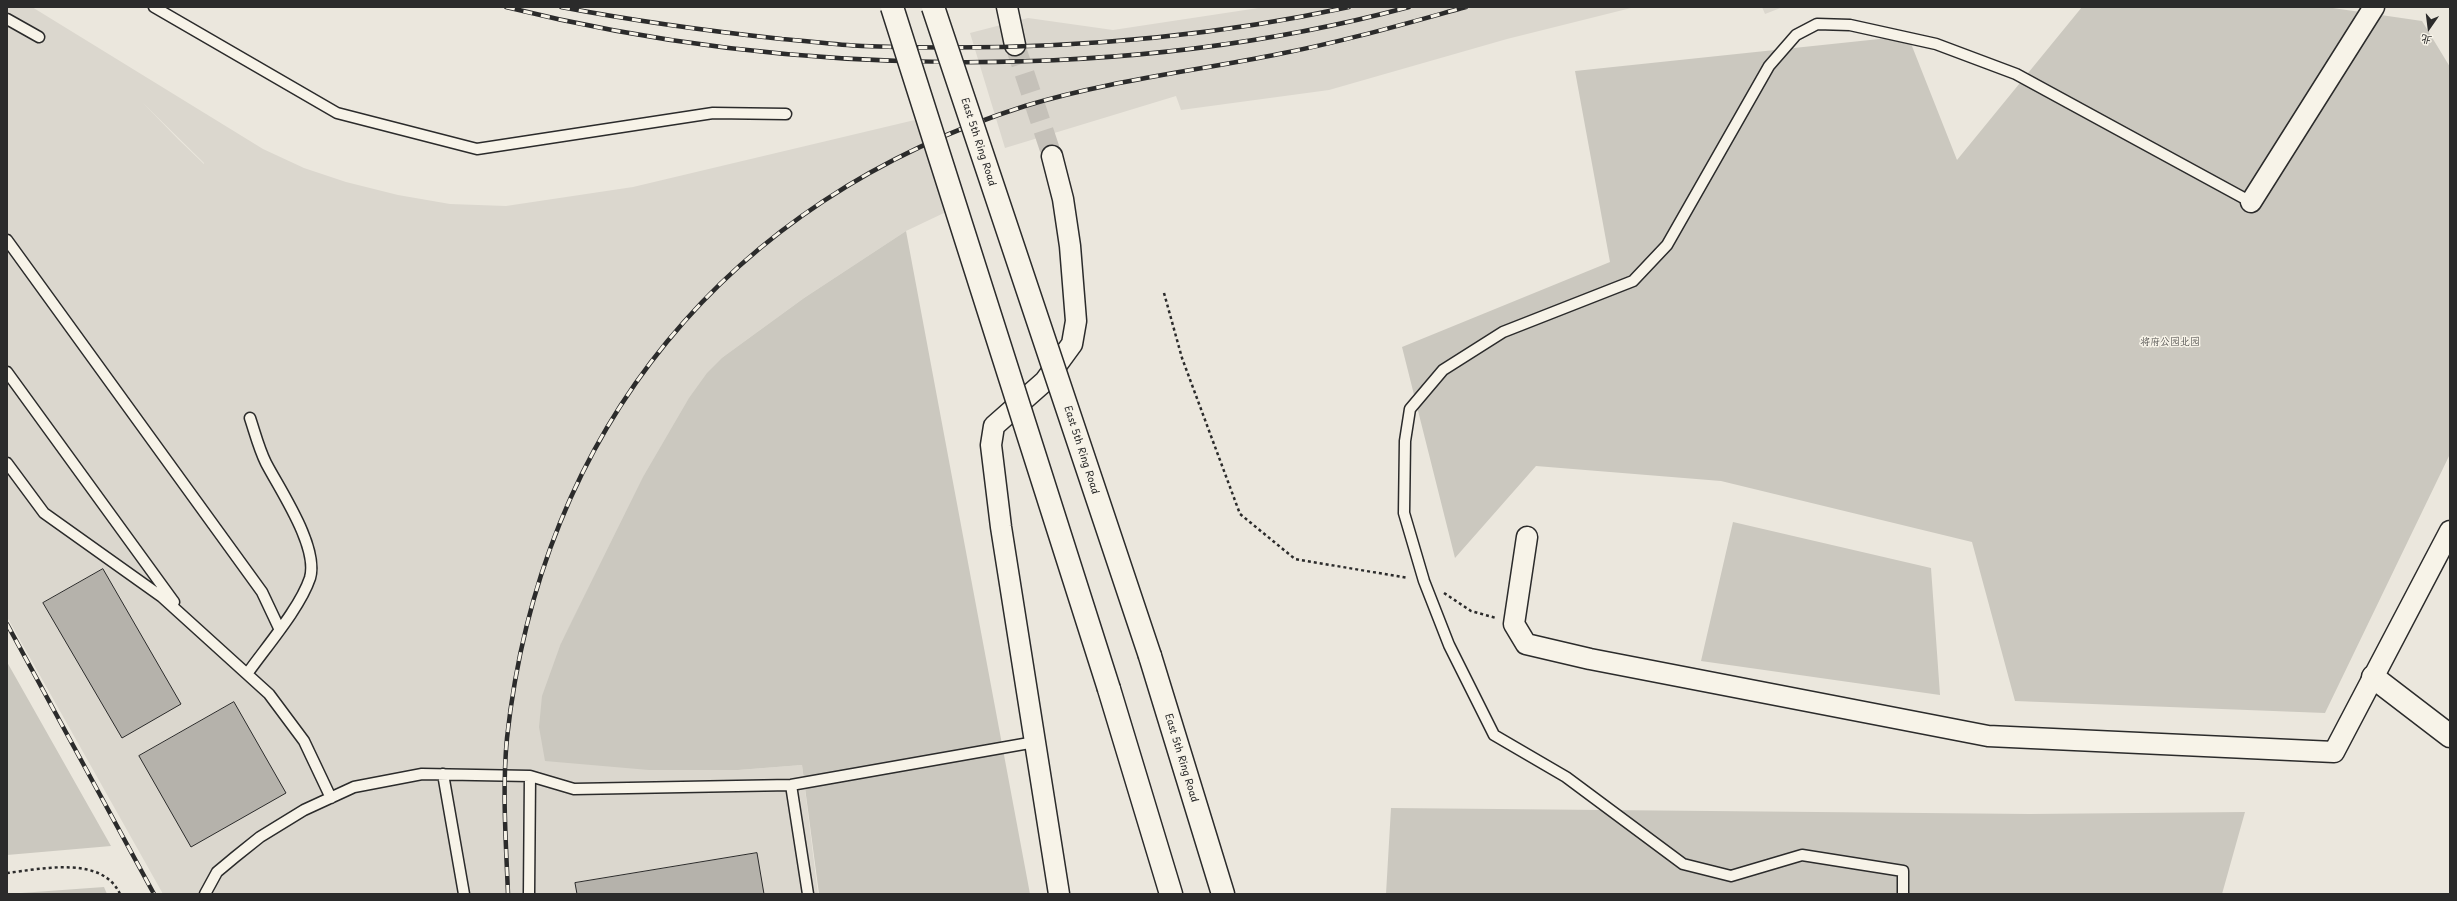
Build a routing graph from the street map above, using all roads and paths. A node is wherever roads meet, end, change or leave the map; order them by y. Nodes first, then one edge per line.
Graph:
1 (154, 7) edge
2 (892, 7) edge
3 (933, 7) edge
4 (1007, 7) edge
5 (2374, 7) edge
6 (7, 19) edge
7 (39, 37) dead end
8 (1015, 45) tunnel mouth
9 (786, 114) dead end
10 (1052, 156) tunnel mouth
11 (2251, 202) joint
12 (7, 240) edge
13 (1164, 293) dead end
14 (7, 372) edge
15 (250, 418) dead end
16 (7, 463) edge
17 (2450, 531) edge
18 (1527, 536) dead end
19 (1424, 581) junction
20 (184, 616) junction
21 (1514, 624) junction
22 (279, 628) junction
23 (247, 674) junction
24 (2374, 677) junction
25 (2450, 736) edge
26 (1035, 742) junction
27 (443, 774) junction
28 (530, 776) junction
29 (791, 786) junction
30 (331, 798) junction
31 (7, 873) edge
32 (120, 894) edge
33 (205, 894) edge
34 (464, 894) edge
35 (529, 894) edge
36 (808, 894) edge
37 (1059, 894) edge
38 (1171, 894) edge
39 (1223, 894) edge
40 (1903, 894) edge

1 - 9 lane
2 - 38 main road, bridge
3 - 39 main road, East 5th Ring Road, bridge
4 - 8 street
5 - 11 street
6 - 7 lane
10 - 26 street
11 - 19 lane
12 - 22 lane
13 - 19 path
14 - 20 lane
15 - 22 lane
16 - 20 lane
17 - 24 street
18 - 21 street
19 - 21 path
19 - 40 lane
20 - 23 lane
21 - 24 street
22 - 23 lane
23 - 30 lane
24 - 25 main road
26 - 29 lane
26 - 37 street
27 - 28 lane
27 - 30 lane
27 - 34 lane
28 - 29 lane
28 - 35 lane
29 - 36 lane
30 - 33 lane
31 - 32 path

